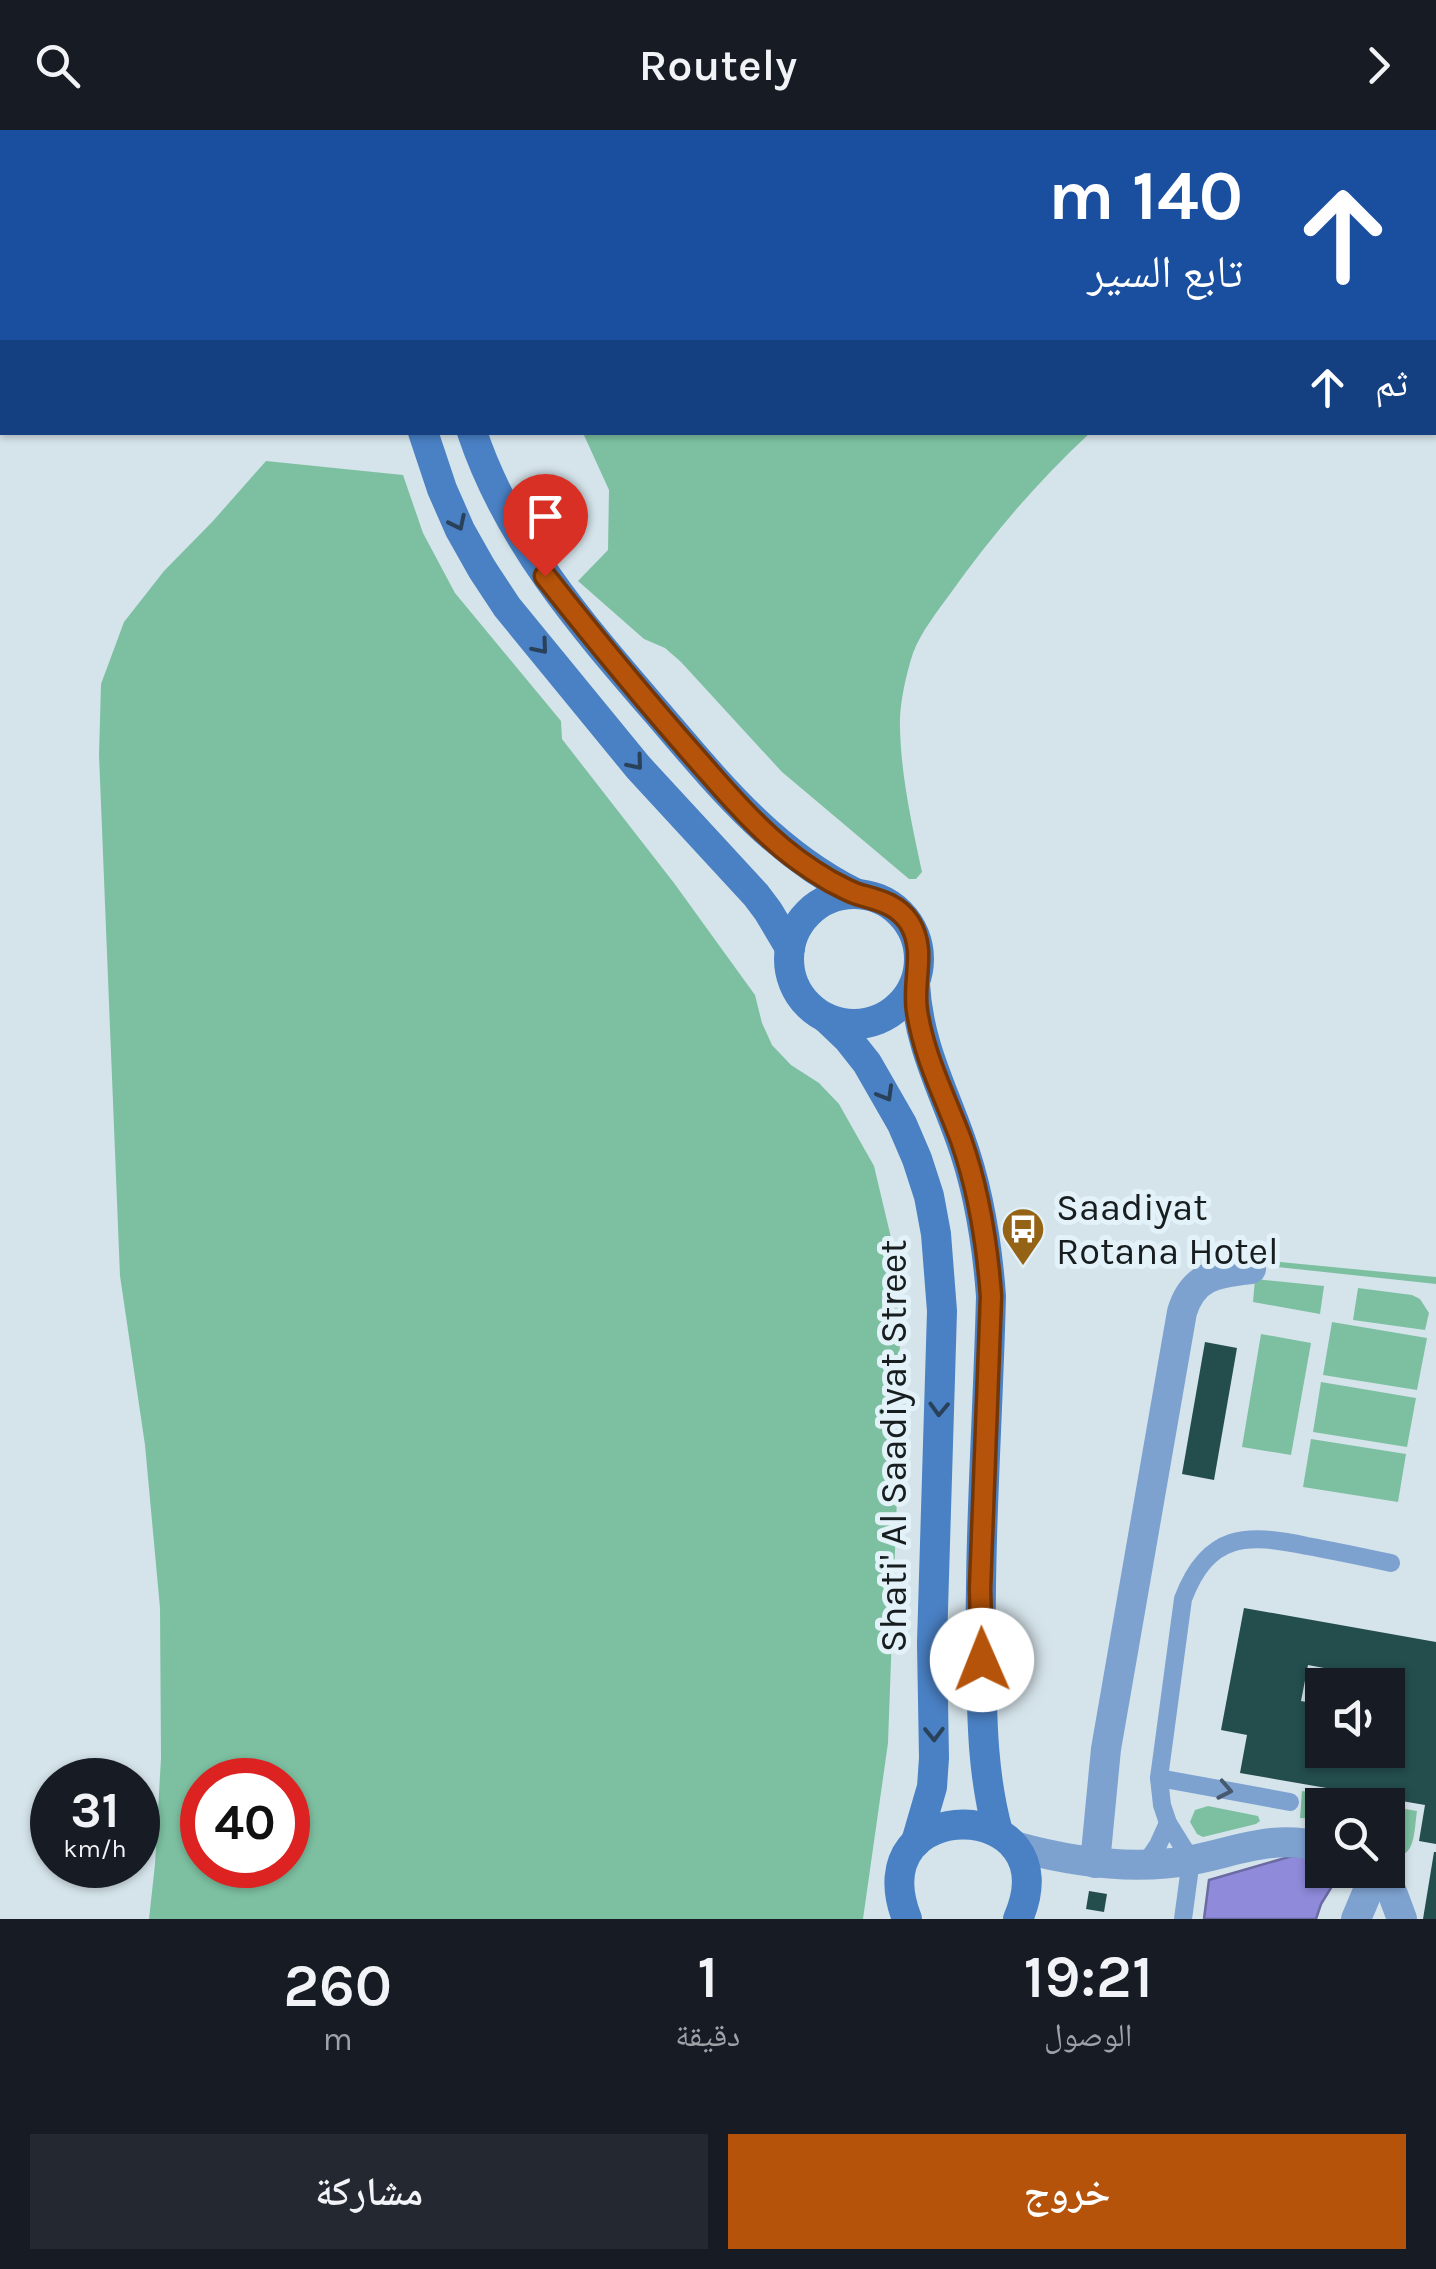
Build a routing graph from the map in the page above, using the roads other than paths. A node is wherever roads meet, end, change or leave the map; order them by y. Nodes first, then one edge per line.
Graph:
1 (424, 435) edge
2 (473, 435) edge
3 (855, 894) junction
4 (790, 948) junction
5 (914, 984) junction
6 (826, 1018) junction
7 (1251, 1269) dead end
8 (1391, 1563) dead end
9 (1159, 1778) junction
10 (1290, 1802) dead end
11 (1168, 1823) junction
12 (1006, 1839) junction
13 (916, 1842) junction
14 (1305, 1842) edge
15 (1191, 1860) junction
16 (1095, 1863) junction
17 (1145, 1864) junction
18 (1369, 1888) edge
19 (1389, 1888) edge
20 (907, 1919) edge
21 (1018, 1919) edge
22 (1183, 1919) edge
23 (1356, 1919) edge
24 (1402, 1919) edge

1 -> 4 street
2 - 3 street
3 - 4 street
3 - 5 street
4 - 6 street
5 - 6 street
5 - 12 street
6 -> 13 street, Shati' Al Saadiyat Street
7 - 16 street
8 - 9 lane
9 -> 10 lane
9 - 11 lane
11 - 15 lane
11 - 17 lane
12 - 13 street
12 - 16 street
12 - 21 street
13 - 20 street, Shati' Al Saadiyat Street
14 - 15 street
15 - 17 street
15 - 22 lane
16 - 17 street
18 - 23 street
19 - 24 street

